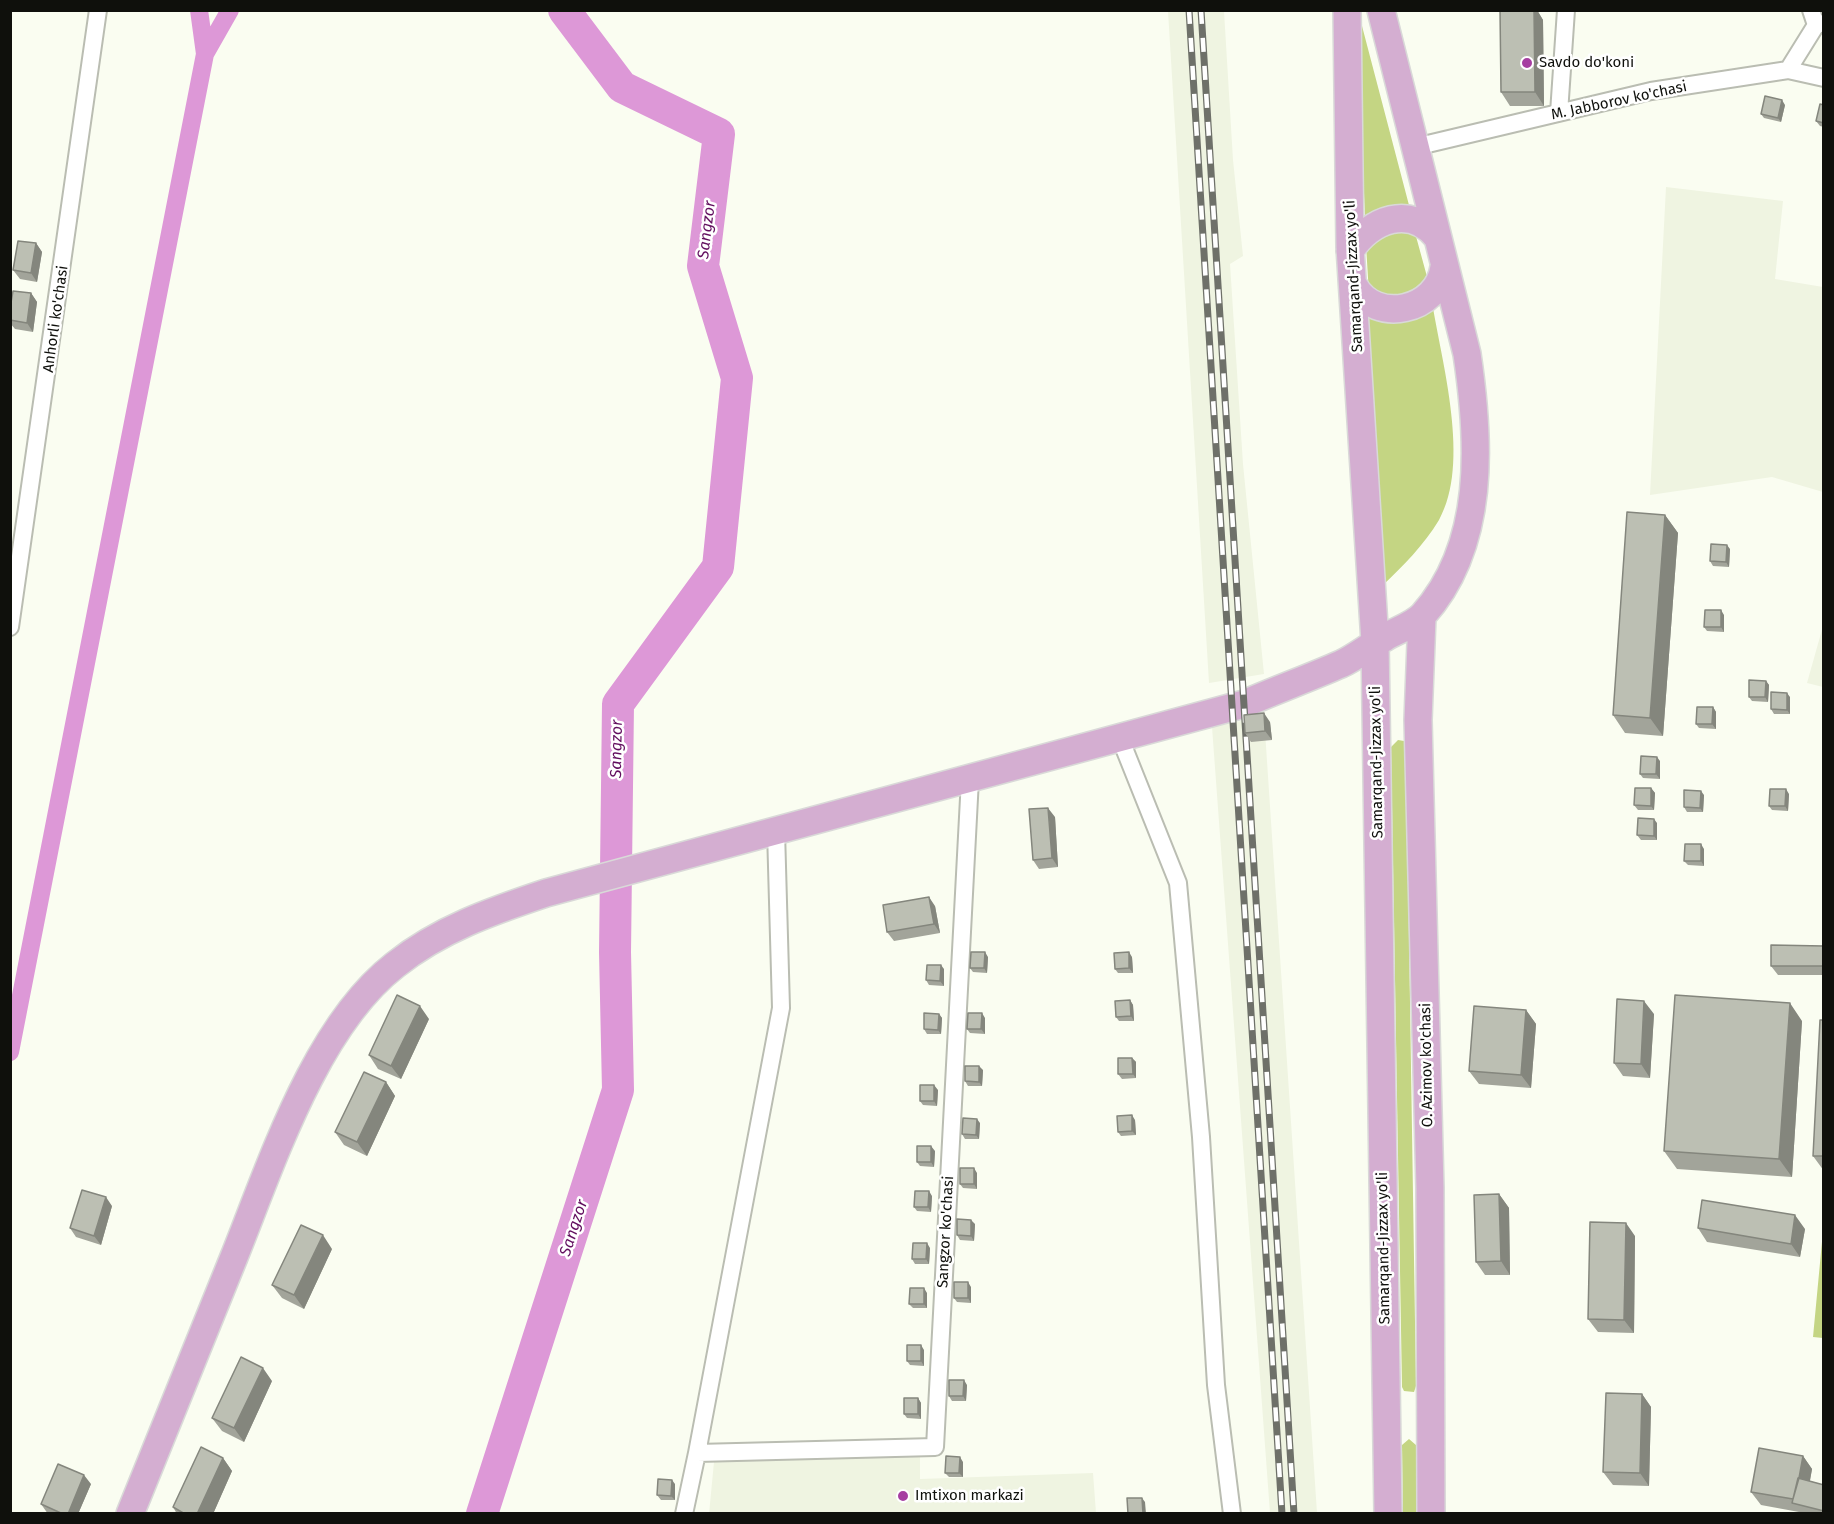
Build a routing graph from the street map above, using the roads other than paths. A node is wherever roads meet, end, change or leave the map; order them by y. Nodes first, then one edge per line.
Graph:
1 (98, 10) edge
2 (1347, 10) edge
3 (1381, 10) edge
4 (1566, 10) edge
5 (1817, 20) edge
6 (1788, 70) junction
7 (1824, 78) edge
8 (1559, 113) junction
9 (1415, 147) junction
10 (1437, 237) junction
11 (1350, 251) junction
12 (1444, 267) junction
13 (1354, 286) junction
14 (1422, 617) junction
15 (10, 627) edge
16 (1375, 642) junction
17 (1120, 738) junction
18 (970, 778) junction
19 (776, 831) junction
20 (1386, 1390) junction
21 (1430, 1390) junction
22 (697, 1453) junction
23 (130, 1514) edge
24 (684, 1514) edge
25 (1232, 1514) edge
26 (1388, 1514) edge
27 (1431, 1514) edge

1 - 15 street, Anhorli ko'chasi
2 - 11 main road, Samarqand-Jizzax yo'li
3 - 9 main road
4 - 8 street
5 - 6 street
6 - 7 street, M. Jabborov ko'chasi
6 - 8 street, M. Jabborov ko'chasi
8 - 9 street, M. Jabborov ko'chasi
9 - 10 main road
10 - 11 main road
10 - 12 main road
11 - 13 main road, Samarqand-Jizzax yo'li
12 - 13 main road
12 - 14 main road
13 - 16 main road, Samarqand-Jizzax yo'li
14 - 16 main road
14 - 21 main road, O. Azimov ko'chasi
16 - 17 main road
16 - 20 main road, Samarqand-Jizzax yo'li
17 - 18 main road
17 - 25 street
18 - 19 main road
18 - 22 street, Sangzor ko'chasi
19 - 22 street
19 - 23 main road
20 - 21 main road
20 - 26 main road, Samarqand-Jizzax yo'li
21 - 27 main road, O. Azimov ko'chasi
22 - 24 street

